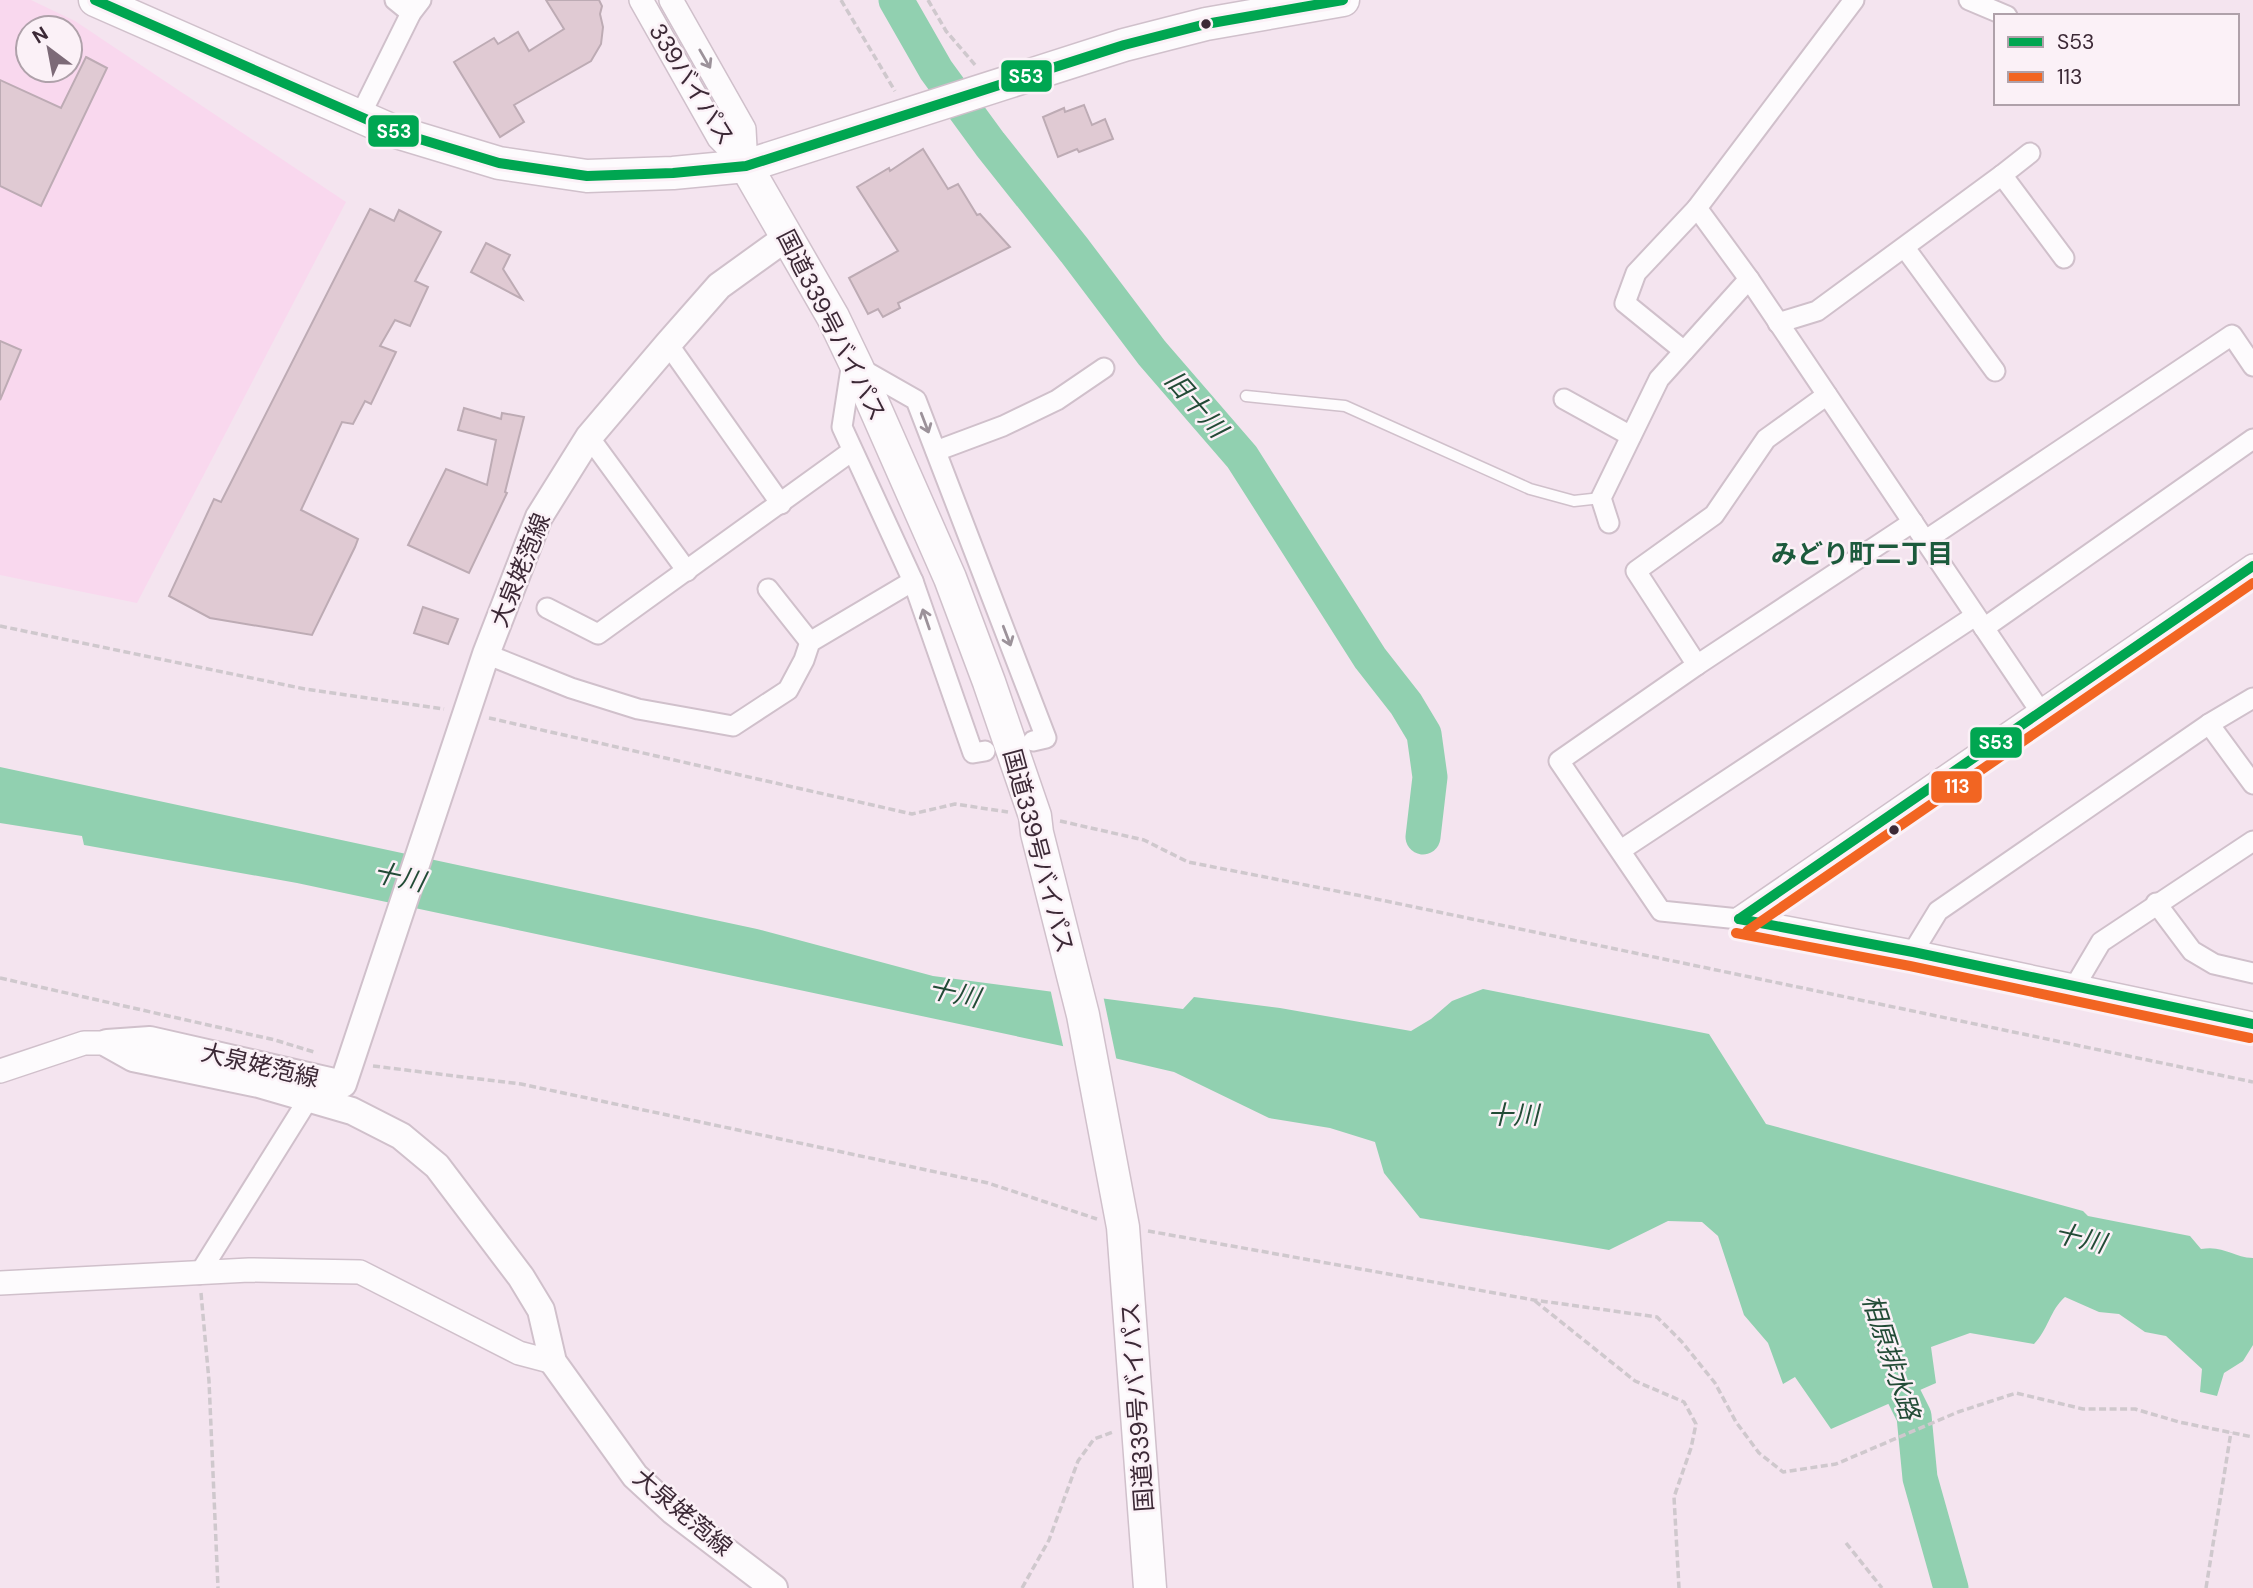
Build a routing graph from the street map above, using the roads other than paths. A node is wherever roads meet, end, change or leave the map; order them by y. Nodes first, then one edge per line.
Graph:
1 (95, 0) edge
2 (395, 0) edge
3 (669, 0) edge
4 (1343, 0) edge
5 (1854, 0) edge
6 (1969, 0) edge
7 (416, 6) edge
8 (644, 6) edge
9 (2002, 14) edge
10 (360, 116) junction
11 (2030, 153) dead end
12 (746, 166) junction
13 (2002, 175) junction
14 (1697, 208) junction
15 (789, 238) junction
16 (1905, 248) junction
17 (2064, 258) dead end
18 (1749, 279) junction
19 (1778, 323) junction
20 (668, 344) junction
21 (1684, 351) junction
22 (855, 362) junction
23 (2253, 366) edge
24 (1104, 368) dead end
25 (1994, 371) dead end
26 (1827, 395) junction
27 (1246, 396) dead end
28 (1564, 399) dead end
29 (1631, 436) junction
30 (589, 437) junction
31 (2253, 439) edge
32 (852, 451) junction
33 (936, 451) junction
34 (1601, 498) junction
35 (781, 504) junction
36 (1913, 522) junction
37 (1609, 523) dead end
38 (1926, 540) junction
39 (2253, 566) edge
40 (687, 570) junction
41 (913, 580) junction
42 (768, 589) dead end
43 (547, 608) dead end
44 (1980, 622) junction
45 (810, 642) junction
46 (486, 654) junction
47 (1698, 665) junction
48 (2253, 698) edge
49 (2040, 711) junction
50 (2209, 724) junction
51 (1033, 741) dead end
52 (985, 751) dead end
53 (2253, 784) edge
54 (2253, 841) edge
55 (1621, 850) junction
56 (2156, 903) junction
57 (1738, 919) junction
58 (1913, 952) junction
59 (2253, 972) edge
60 (2075, 986) junction
61 (2253, 1024) edge
62 (107, 1043) junction
63 (0, 1071) edge
64 (309, 1098) junction
65 (199, 1275) junction
66 (0, 1283) edge
67 (553, 1362) junction
68 (774, 1588) edge
69 (1150, 1588) edge

1 - 10 highway
2 - 7 street
3 - 8 street
3 -> 12 street
4 - 12 highway
5 - 14 street
6 - 9 street
7 - 10 street
8 - 12 street, 339バイパス
10 - 12 highway
11 - 13 street
12 - 15 highway, 国道339号バイパス
13 - 16 street
13 - 17 street
14 - 18 street
14 - 21 street
15 - 20 main road, 大泉姥萢線
15 - 22 highway, 国道339号バイパス
16 - 19 street
16 - 25 street
18 - 19 street
18 - 21 street
19 - 26 street
20 - 30 main road, 大泉姥萢線
20 - 35 street
21 - 29 street
22 - 32 street
22 -> 33 street
22 - 69 highway, 国道339号バイパス
23 - 38 street
24 - 33 street
26 - 36 street
26 - 47 street
27 - 34 lane
28 - 29 street
29 - 34 street
30 - 40 street
30 - 46 main road, 大泉姥萢線
31 - 44 street
32 - 35 street
32 - 41 street
33 -> 51 street
34 - 37 street
35 - 40 street
36 - 38 street
36 - 47 street
38 - 44 street
39 - 49 street
40 - 43 street
41 - 45 street
52 -> 41 street
42 - 45 street
44 - 49 street
44 - 55 street
45 - 46 street
46 - 62 main road, 大泉姥萢線
47 - 55 street
48 - 50 street
49 - 57 street
50 - 53 street
50 - 58 street
54 - 56 street
55 - 57 street
56 - 59 street
56 - 60 street
57 - 58 street
58 - 60 street
60 - 61 street
62 - 63 street
62 - 64 main road, 大泉姥萢線
64 - 65 street
64 - 67 main road, 大泉姥萢線
65 - 66 street
65 - 67 street
67 - 68 main road, 大泉姥萢線

